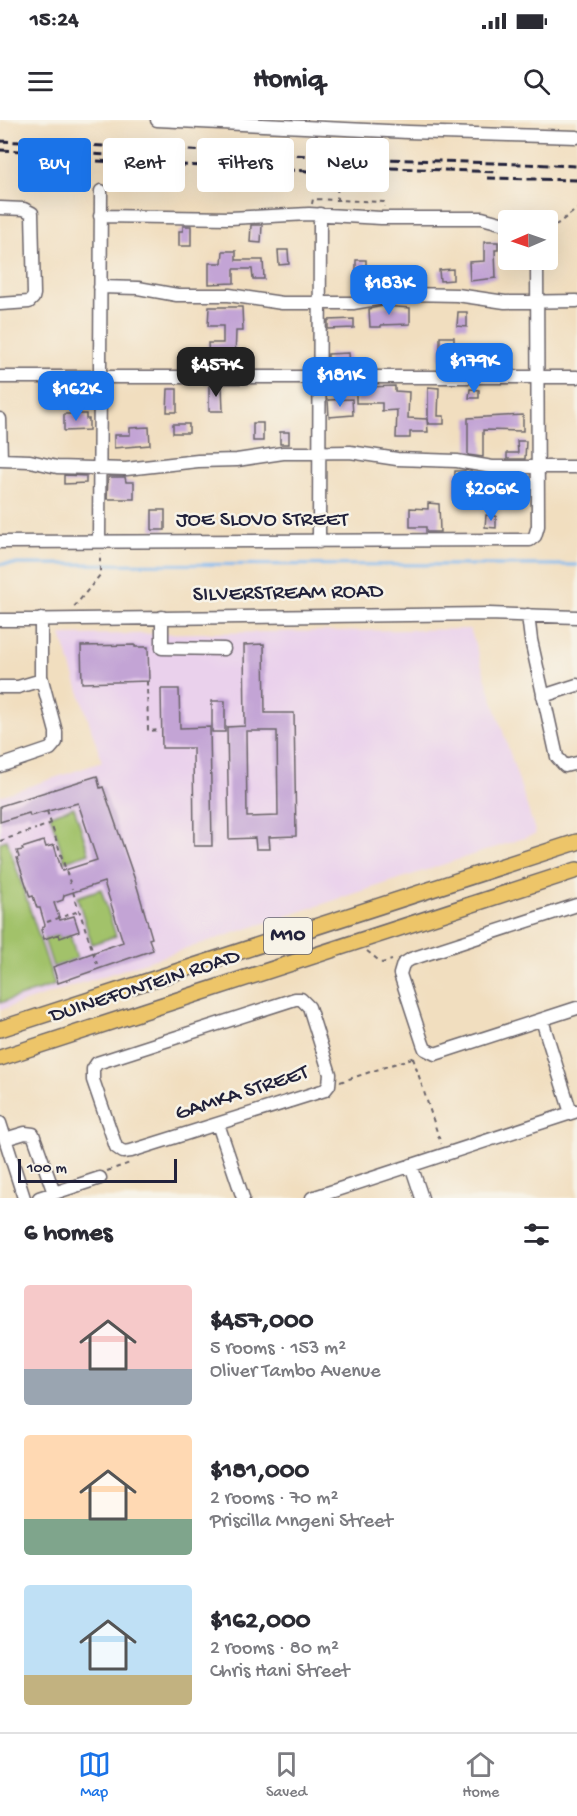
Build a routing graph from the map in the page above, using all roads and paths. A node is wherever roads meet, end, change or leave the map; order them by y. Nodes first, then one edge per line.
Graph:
1 (157, 120) edge
2 (577, 137) edge
3 (101, 191) dead end
4 (337, 192) edge
5 (313, 199) dead end
6 (337, 201) junction
7 (384, 207) dead end
8 (0, 208) edge
9 (577, 209) edge
10 (320, 214) junction
11 (100, 216) junction
12 (498, 221) edge
13 (558, 223) edge
14 (537, 270) edge
15 (100, 287) junction
16 (577, 301) edge
17 (538, 302) junction
18 (319, 303) junction
19 (0, 304) edge
20 (0, 376) edge
21 (100, 377) junction
22 (320, 377) junction
23 (538, 377) junction
24 (577, 377) edge
25 (0, 419) edge
26 (318, 452) junction
27 (0, 460) edge
28 (577, 467) edge
29 (538, 468) junction
30 (100, 469) junction
31 (0, 542) edge
32 (99, 542) junction
33 (320, 542) junction
34 (100, 560) dead end
35 (72, 612) dead end
36 (528, 615) junction
37 (162, 617) junction
38 (577, 617) edge
39 (41, 619) junction
40 (0, 620) edge
41 (224, 649) dead end
42 (42, 680) junction
43 (147, 681) dead end
44 (577, 685) edge
45 (0, 687) edge
46 (543, 696) junction
47 (160, 730) dead end
48 (577, 764) edge
49 (0, 766) edge
50 (47, 811) dead end
51 (52, 824) junction
52 (0, 841) edge
53 (577, 842) edge
54 (577, 870) edge
55 (577, 905) edge
56 (80, 911) junction
57 (47, 922) dead end
58 (367, 951) dead end
59 (401, 957) dead end
60 (382, 963) junction
61 (97, 964) dead end
62 (389, 969) dead end
63 (577, 1008) edge
64 (542, 1020) junction
65 (0, 1029) edge
66 (419, 1054) dead end
67 (0, 1058) edge
68 (414, 1058) junction
69 (338, 1083) dead end
70 (574, 1112) edge
71 (0, 1124) edge
72 (218, 1124) junction
73 (5, 1139) junction
74 (443, 1149) dead end
75 (132, 1161) dead end
76 (411, 1165) junction
77 (103, 1175) joint
78 (54, 1193) junction
79 (24, 1198) edge
80 (39, 1198) edge
81 (243, 1198) edge
82 (312, 1198) edge
83 (422, 1198) edge

1 - 2 street
3 - 11 street
4 - 6 path, bridge
5 - 6 path
6 - 7 path
8 - 19 street
9 - 13 path
10 - 11 street
10 - 12 street
10 - 18 street
11 - 15 street
14 - 17 street
15 - 18 street
15 - 21 street
16 - 17 street
17 - 18 street
17 - 23 street
18 - 22 street
20 - 21 street
21 - 22 street
21 - 30 street
22 - 23 street
22 - 26 street
23 - 24 street
23 - 29 street
25 - 27 street
26 - 29 street
26 - 30 street
26 - 33 street
27 - 30 street
28 - 29 street
29 - 33 street, JOE SLOVO STREET
30 - 32 street
31 - 32 street, JOE SLOVO STREET
32 - 33 street, JOE SLOVO STREET
34 - 35 path
36 - 37 street, SILVERSTREAM ROAD
36 - 38 street, SILVERSTREAM ROAD
36 - 46 street
37 - 39 street, SILVERSTREAM ROAD
37 - 41 street
39 - 40 street, SILVERSTREAM ROAD
39 - 42 street
42 - 45 street
42 - 49 street
43 - 47 path
44 - 46 street
46 - 48 street
50 - 51 path
51 - 52 path
51 - 56 path
53 - 65 main road, DUINEFONTEIN ROAD / M10
54 - 67 main road, DUINEFONTEIN ROAD / M10
55 - 64 street
56 - 57 path
56 - 61 path
58 - 60 path
59 - 60 path
60 - 62 path
63 - 64 street
64 - 70 street
66 - 68 path
68 - 69 path
68 - 74 path
70 - 76 street
71 - 73 street
72 - 72 street, GAMKA STREET
72 - 81 street
73 - 78 street
73 - 79 street
75 - 77 path
76 - 82 street
76 - 83 street
77 - 78 street
78 - 80 street

